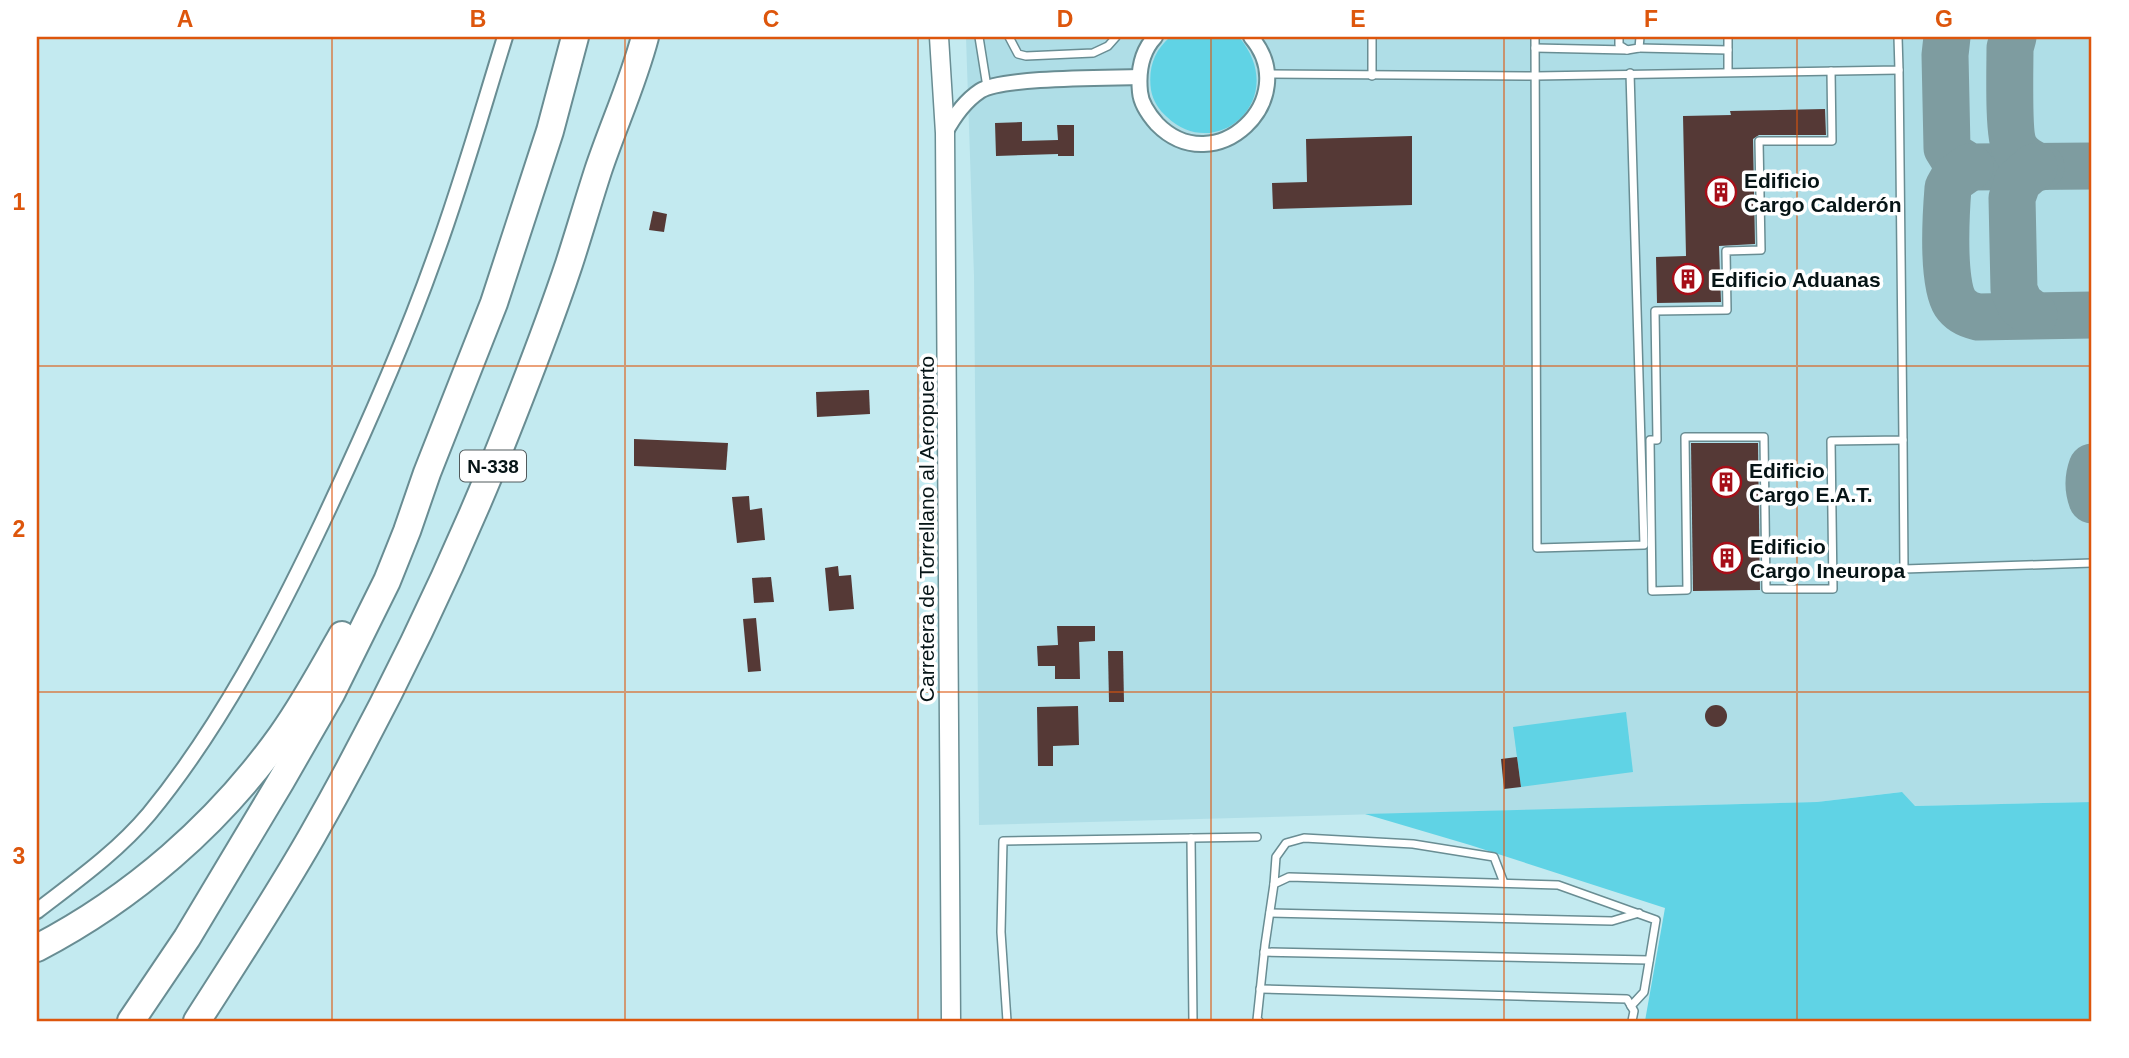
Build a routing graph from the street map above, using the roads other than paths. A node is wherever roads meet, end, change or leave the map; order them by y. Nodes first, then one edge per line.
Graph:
1 (505, 37) edge
2 (575, 37) edge
3 (631, 37) edge
4 (645, 37) edge
5 (939, 37) edge
6 (979, 37) edge
7 (1009, 37) edge
8 (1116, 37) edge
9 (1155, 37) edge
10 (1251, 37) edge
11 (1372, 37) edge
12 (1535, 37) edge
13 (1619, 37) edge
14 (1640, 37) edge
15 (1728, 37) edge
16 (1898, 37) edge
17 (1535, 48) junction
18 (1639, 48) junction
19 (1627, 50) junction
20 (1728, 50) junction
21 (1899, 70) junction
22 (1728, 71) junction
23 (1832, 71) junction
24 (1630, 73) junction
25 (1267, 74) junction
26 (1372, 76) junction
27 (1536, 76) junction
28 (1138, 77) junction
29 (987, 87) junction
30 (945, 133) junction
31 (598, 170) junction
32 (1903, 440) junction
33 (428, 473) junction
34 (2092, 564) edge
35 (1258, 837) dead end
36 (1191, 838) junction
37 (1504, 883) junction
38 (1274, 884) junction
39 (37, 911) edge
40 (1270, 913) junction
41 (1639, 913) junction
42 (37, 948) edge
43 (1264, 952) junction
44 (1649, 960) junction
45 (1260, 989) junction
46 (1631, 1006) junction
47 (131, 1021) edge
48 (197, 1021) edge
49 (951, 1021) edge
50 (1007, 1021) edge
51 (1193, 1021) edge
52 (1259, 1021) edge
53 (1632, 1021) edge

1 - 39 street
2 - 33 highway, N-338
3 - 31 highway, N-338
4 - 31 highway
5 - 30 street, Carretera de Torrellano al Aeropuerto
6 - 29 lane
7 - 8 lane
9 - 28 street
10 - 25 street
11 - 26 lane
12 - 17 lane
13 - 19 lane
14 - 18 lane
15 - 20 lane
16 - 21 lane
17 - 19 lane
17 - 27 lane
18 - 19 lane
18 - 20 lane
20 - 22 lane
21 - 23 lane
21 - 32 lane
22 - 23 lane
22 - 24 lane
23 - 32 lane
24 - 27 lane
24 - 27 lane
25 - 26 lane
25 - 28 street
26 - 27 lane
28 - 29 street
29 - 30 street
30 - 49 street, Carretera de Torrellano al Aeropuerto
31 - 48 highway, N-338
32 - 34 lane
33 - 42 highway
33 - 47 highway, N-338
35 - 36 lane
36 - 50 lane
36 - 51 lane
37 - 38 lane
37 - 38 lane
37 - 41 lane
38 - 40 lane
40 - 41 lane
40 - 43 lane
41 - 44 lane
43 - 44 lane
43 - 45 lane
44 - 46 lane
45 - 46 lane
45 - 52 lane
46 - 53 lane

